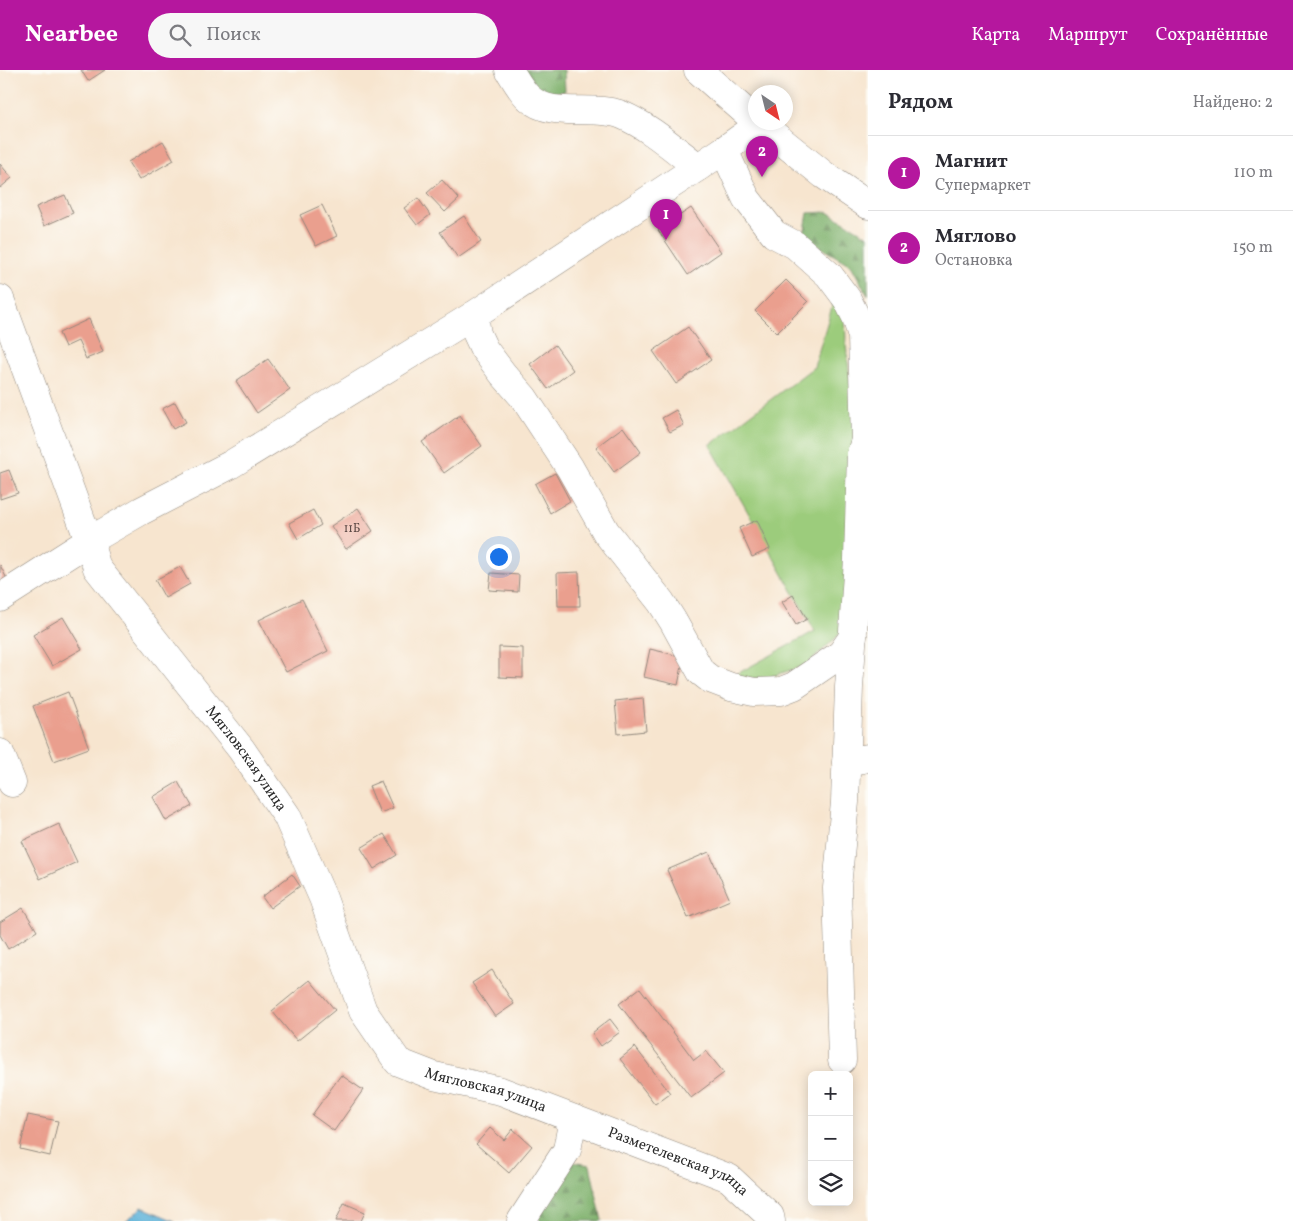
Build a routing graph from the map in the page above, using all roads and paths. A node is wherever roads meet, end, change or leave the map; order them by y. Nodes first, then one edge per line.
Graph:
1 (509, 70) edge
2 (698, 70) edge
3 (748, 113) edge
4 (748, 130) edge
5 (768, 130) edge
6 (724, 150) junction
7 (698, 167) junction
8 (868, 205) edge
9 (0, 299) edge
10 (474, 315) junction
11 (89, 541) junction
12 (0, 598) edge
13 (853, 638) junction
14 (0, 753) edge
15 (857, 760) edge
16 (12, 783) dead end
17 (842, 1060) dead end
18 (573, 1119) junction
19 (521, 1221) edge
20 (771, 1221) edge

1 - 7 street
2 - 3 street
4 - 6 street
5 - 8 street
6 - 7 street
6 - 13 street
7 - 10 street
9 - 11 street, Мягловская улица
10 - 11 street
10 - 13 street
11 - 12 street
11 - 18 street, Мягловская улица
13 - 15 street
14 - 16 street
15 - 17 street
18 - 19 street
18 - 20 street, Разметелевская улица

